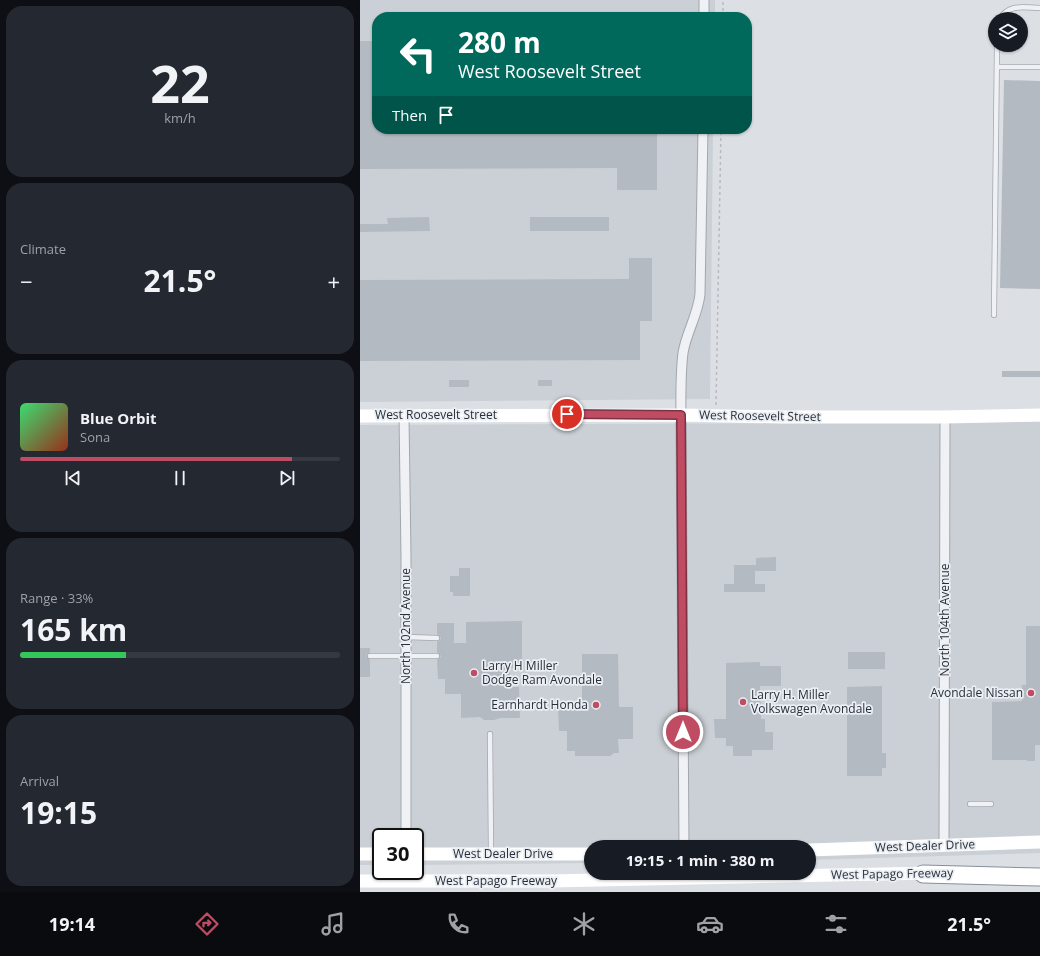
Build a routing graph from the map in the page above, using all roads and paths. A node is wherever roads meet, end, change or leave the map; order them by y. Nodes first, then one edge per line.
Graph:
1 (704, 0) edge
2 (723, 0) edge
3 (1040, 8) edge
4 (704, 12) edge
5 (723, 12) edge
6 (1004, 12) edge
7 (997, 52) edge
8 (997, 67) junction
9 (1040, 67) edge
10 (703, 134) edge
11 (721, 134) edge
12 (994, 315) dead end
13 (681, 415) junction
14 (716, 415) junction
15 (1040, 415) edge
16 (360, 416) edge
17 (404, 416) junction
18 (945, 417) junction
19 (406, 637) junction
20 (437, 638) dead end
21 (406, 655) junction
22 (370, 656) dead end
23 (437, 656) dead end
24 (490, 734) dead end
25 (970, 804) dead end
26 (991, 804) dead end
27 (406, 828) edge
28 (684, 840) edge
29 (1040, 842) edge
30 (944, 846) junction
31 (816, 850) edge
32 (360, 854) edge
33 (372, 854) edge
34 (424, 854) edge
35 (491, 854) junction
36 (584, 854) edge
37 (1040, 869) edge
38 (923, 874) junction
39 (1040, 877) edge
40 (360, 881) edge

1 - 4 street
2 - 5 path
3 - 6 lane
7 - 8 lane
8 - 9 lane
8 - 12 lane
10 - 13 street
11 - 14 path
13 - 14 street, West Roosevelt Street
13 - 17 street, West Roosevelt Street
13 - 28 street
14 - 18 street, West Roosevelt Street
15 - 18 street, West Roosevelt Street
16 - 17 street, West Roosevelt Street
17 - 19 street, North 102nd Avenue
18 - 30 street, North 104th Avenue
19 - 20 lane
19 - 21 street, North 102nd Avenue
21 - 22 lane
21 - 23 lane
21 - 27 street, North 102nd Avenue
24 - 35 lane
25 - 26 lane
29 - 30 street, West Dealer Drive
30 - 31 street, West Dealer Drive
32 - 33 street
34 - 35 street, West Dealer Drive
35 - 36 street, West Dealer Drive
37 - 38 street, West Papago Freeway
38 - 39 highway
38 - 40 street, West Papago Freeway

